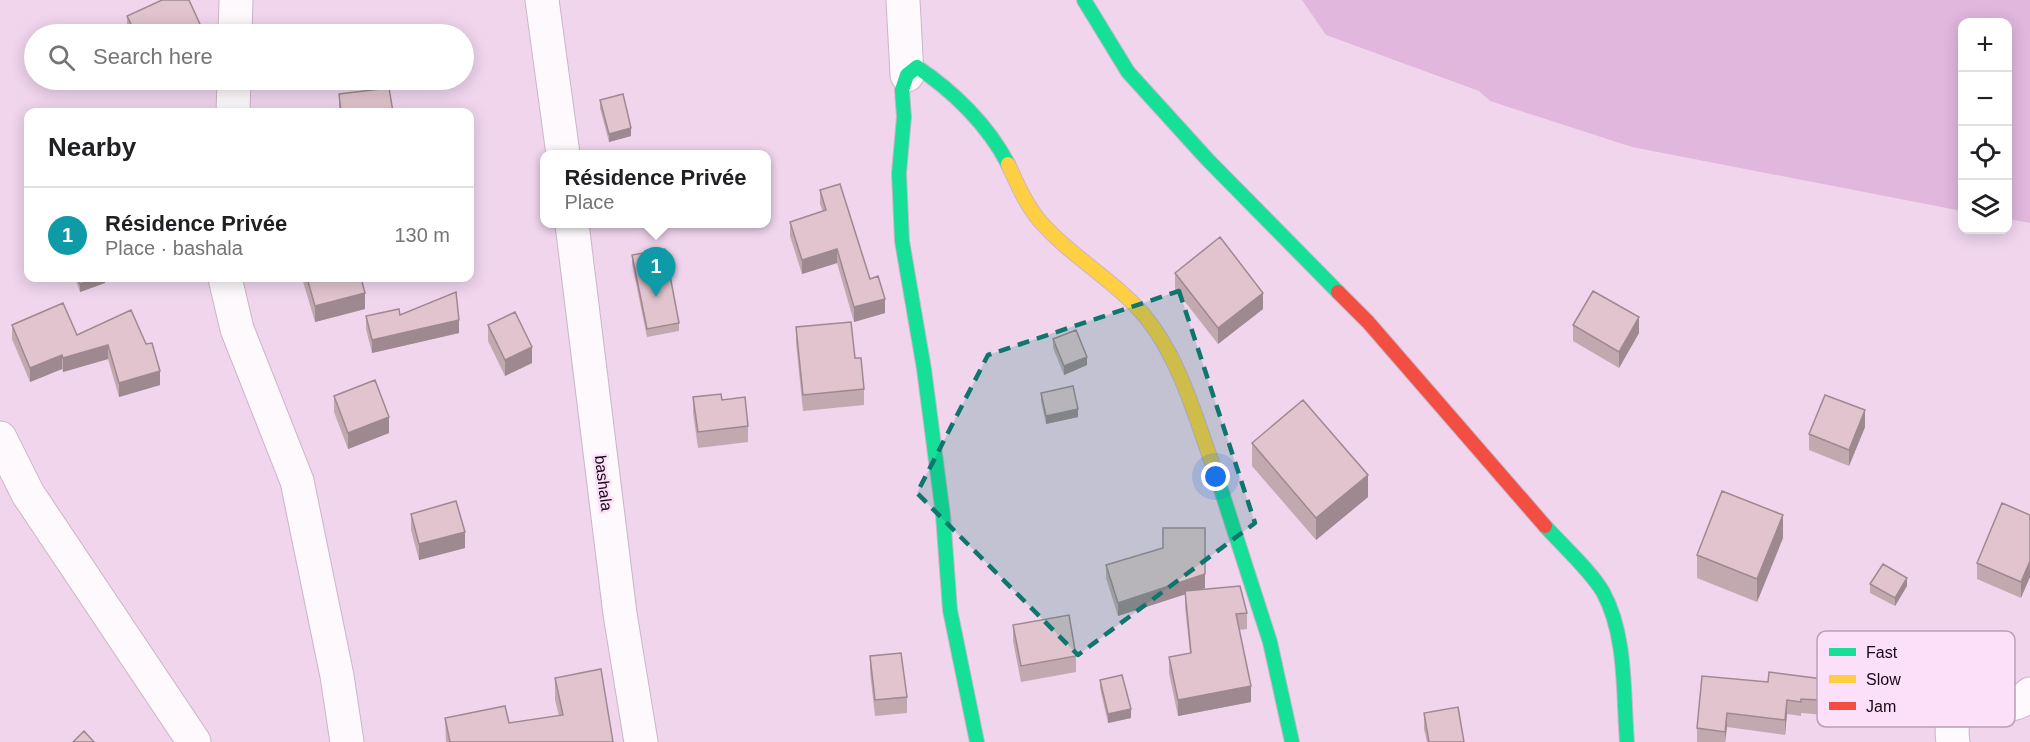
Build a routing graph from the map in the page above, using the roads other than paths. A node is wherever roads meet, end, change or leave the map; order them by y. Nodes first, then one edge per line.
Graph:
1 (236, 0) edge
2 (542, 0) edge
3 (903, 0) edge
4 (1084, 0) edge
5 (235, 24) edge
6 (907, 75) junction
7 (234, 90) edge
8 (233, 108) edge
9 (562, 150) edge
10 (572, 228) edge
11 (226, 282) edge
12 (0, 438) edge
13 (14, 496) edge
14 (2030, 694) edge
15 (2015, 704) edge
16 (1951, 727) edge
17 (194, 742) edge
18 (347, 742) edge
19 (641, 742) edge
20 (977, 742) edge
21 (1292, 742) edge
22 (1627, 742) edge
23 (1953, 742) edge

1 - 5 street
2 - 9 street
3 - 6 street
4 - 22 street
6 - 20 street
6 - 21 street
7 - 8 street
10 - 19 street, bashala
11 - 18 street
12 - 13 street
13 - 17 street
14 - 15 street
16 - 23 street

